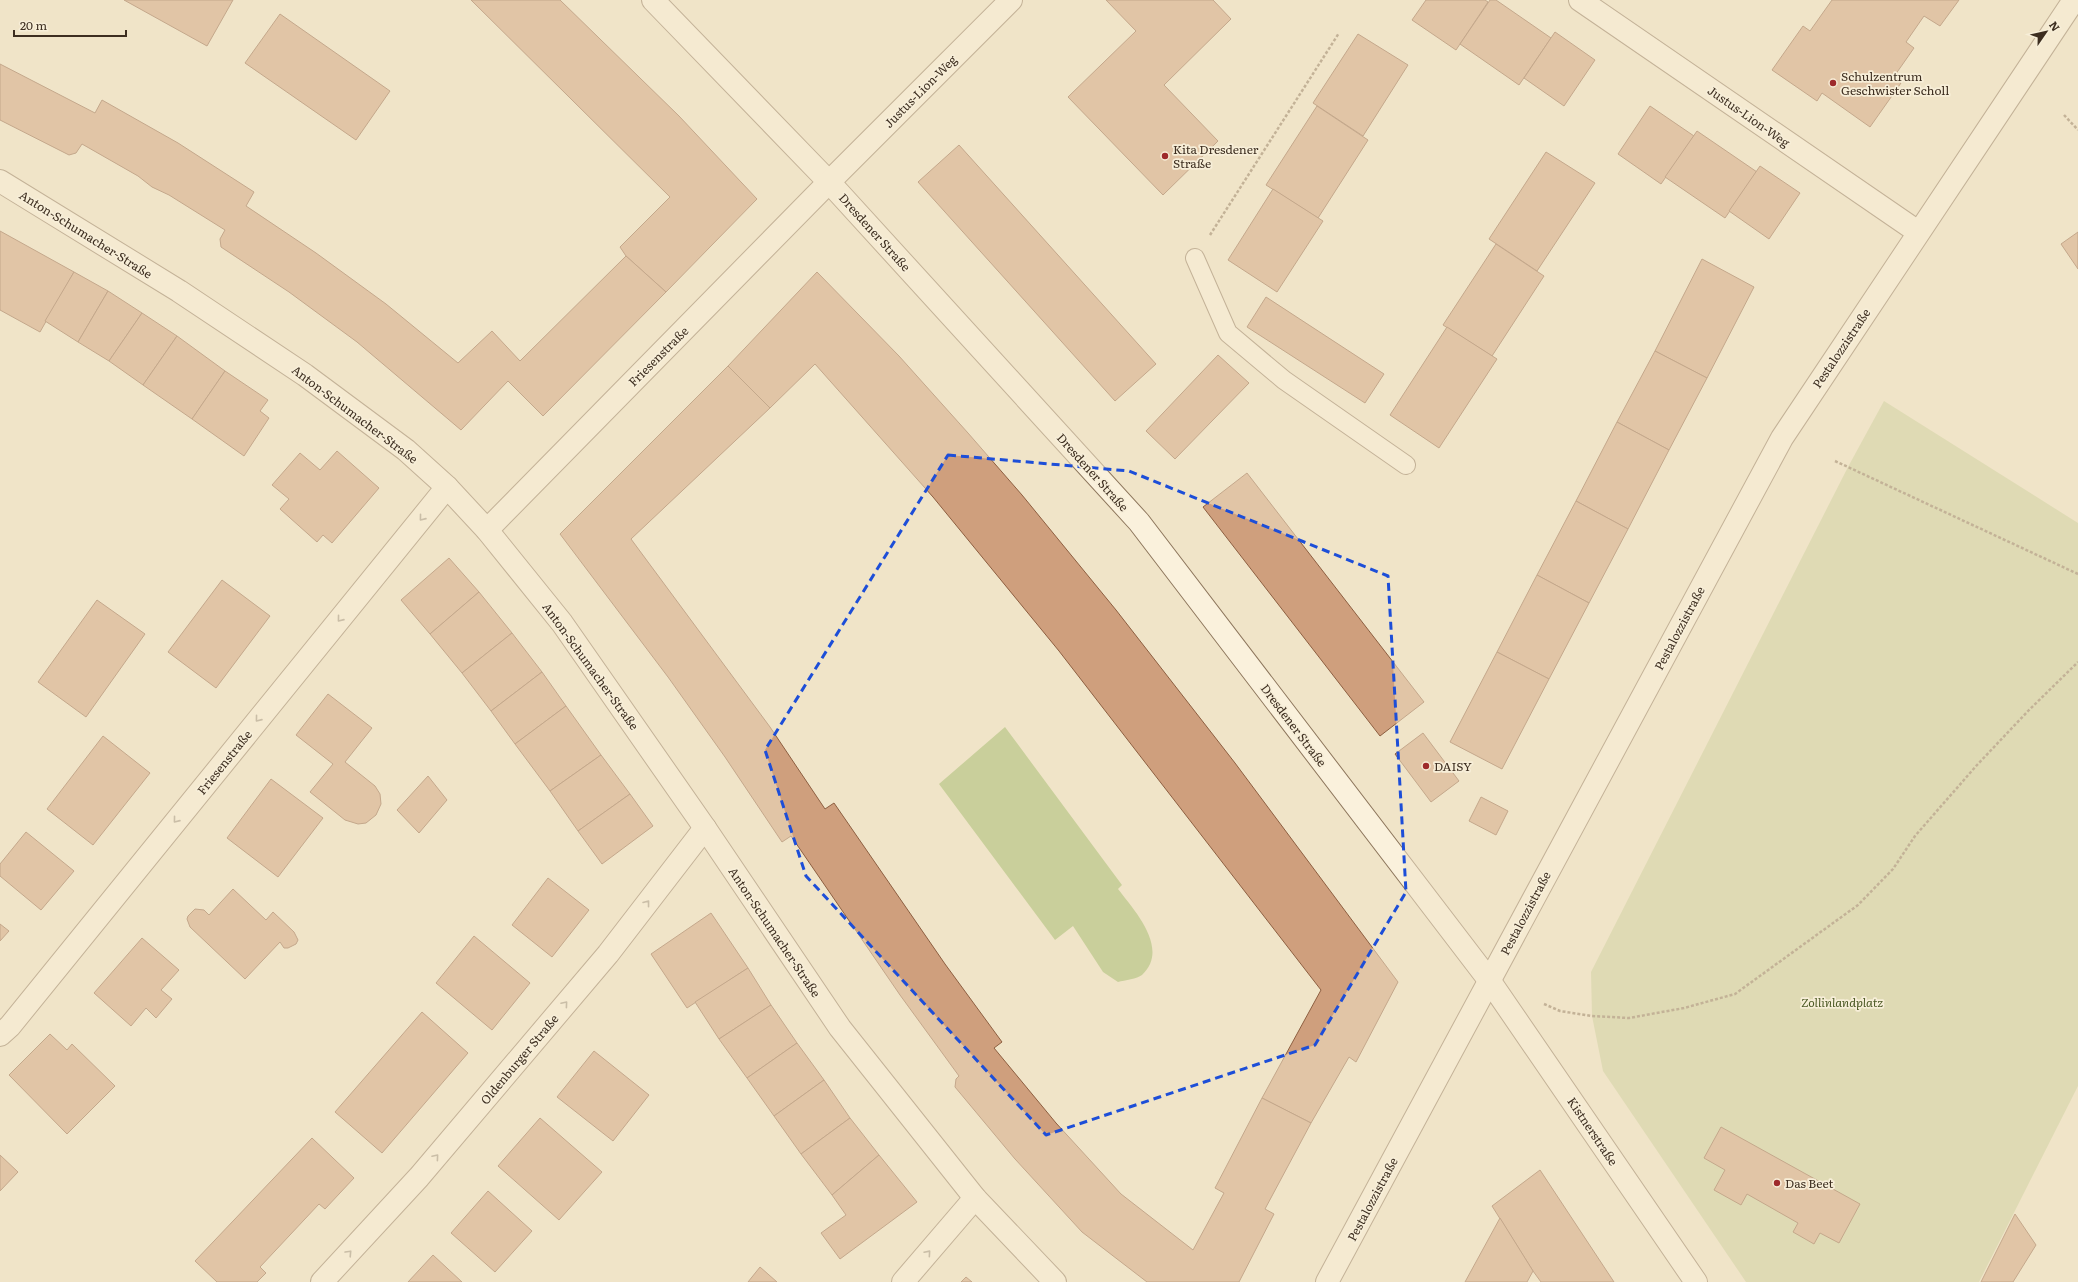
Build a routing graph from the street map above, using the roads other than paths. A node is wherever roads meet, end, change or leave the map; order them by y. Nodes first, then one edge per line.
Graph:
1 (653, 0) edge
2 (1011, 0) edge
3 (1580, 0) edge
4 (2074, 0) edge
5 (0, 181) edge
6 (829, 182) junction
7 (1918, 232) junction
8 (1195, 258) road end
9 (1406, 465) dead end
10 (447, 487) junction
11 (487, 530) junction
12 (705, 828) junction
13 (1489, 980) junction
14 (0, 1035) edge
15 (975, 1198) junction
16 (322, 1282) edge
17 (903, 1282) edge
18 (1055, 1282) edge
19 (1327, 1282) edge
20 (1696, 1282) edge

1 - 6 street, Dresdener Straße
2 - 6 street, Justus-Lion-Weg
3 - 7 street, Justus-Lion-Weg
4 - 7 street, Pestalozzistraße
5 - 10 street, Anton-Schumacher-Straße
6 - 11 street, Friesenstraße
6 - 13 street, Dresdener Straße
7 - 13 street, Pestalozzistraße
8 - 9 lane
10 - 11 street, Anton-Schumacher-Straße
10 -> 14 street, Friesenstraße
11 - 12 street, Anton-Schumacher-Straße
12 - 15 street, Anton-Schumacher-Straße
16 -> 12 street, Oldenburger Straße
13 - 19 street, Pestalozzistraße
13 - 20 street, Kistnerstraße
17 -> 15 street
15 - 18 street, Anton-Schumacher-Straße

